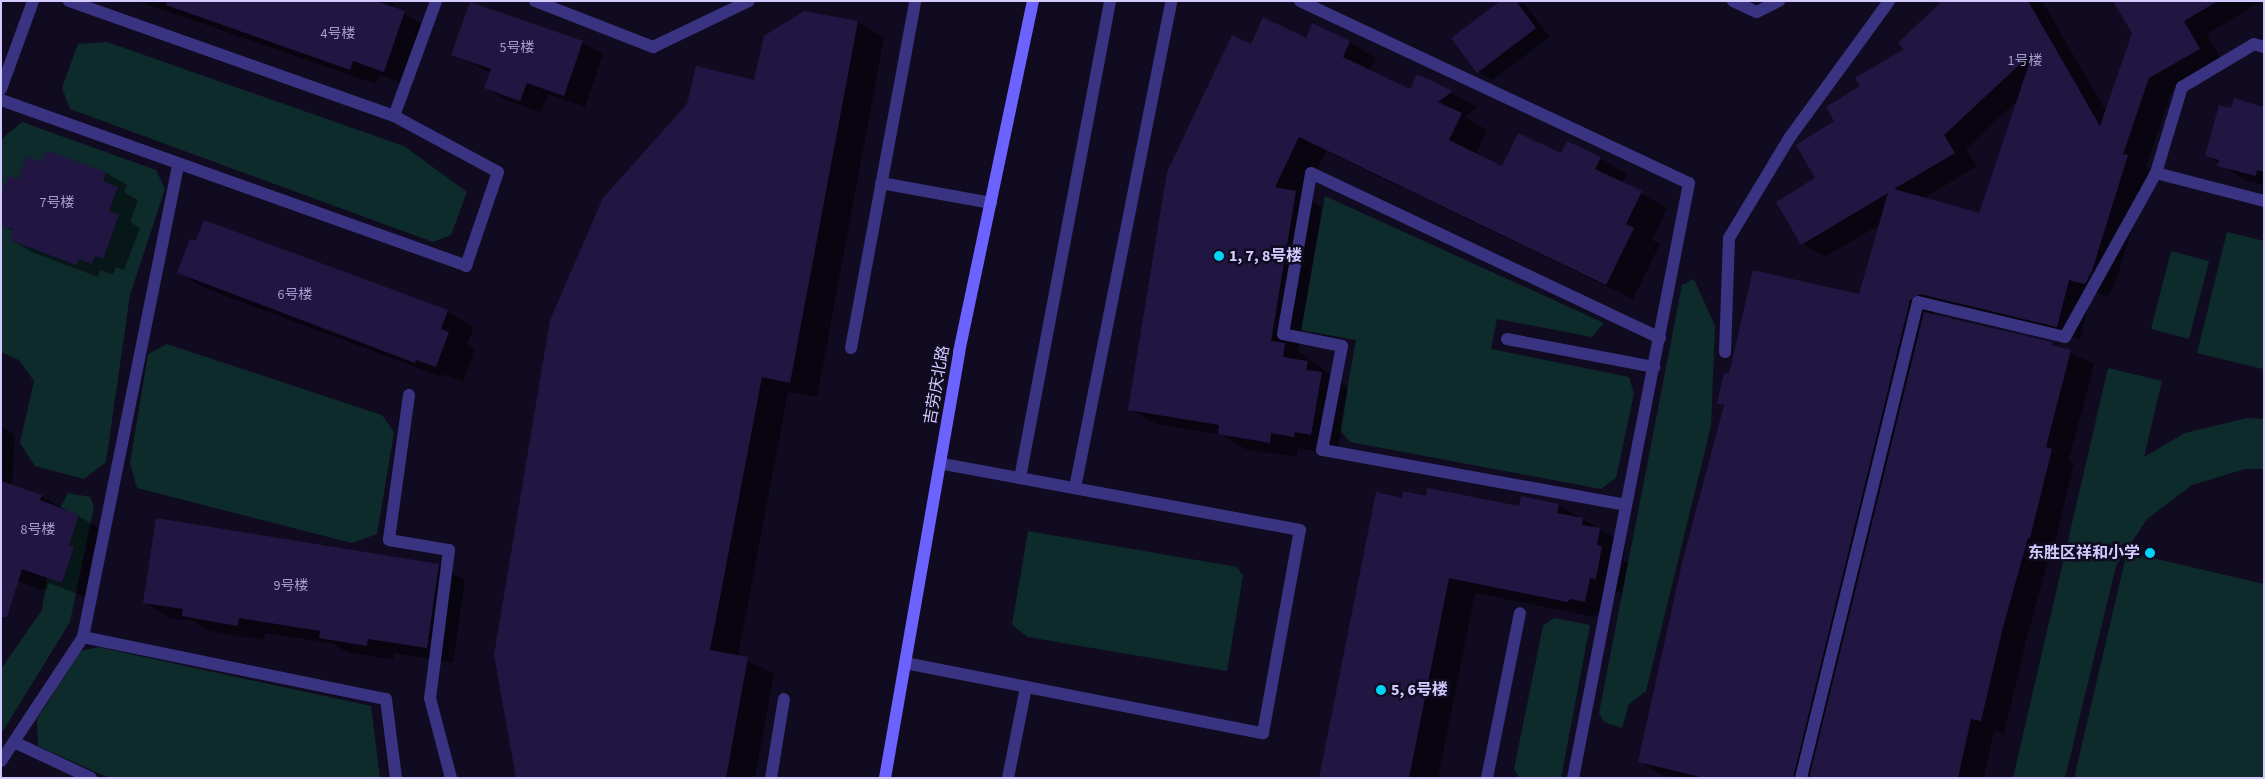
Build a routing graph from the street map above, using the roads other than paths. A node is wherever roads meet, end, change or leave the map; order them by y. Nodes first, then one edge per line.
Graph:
1 (33, 1) edge
2 (68, 1) edge
3 (436, 1) edge
4 (535, 1) edge
5 (749, 1) edge
6 (915, 1) edge
7 (1033, 1) edge
8 (1110, 1) edge
9 (1171, 1) edge
10 (1300, 1) edge
11 (1734, 1) edge
12 (1779, 1) edge
13 (1889, 1) edge
14 (2264, 47) edge
15 (1, 89) edge
16 (1, 100) edge
17 (394, 116) junction
18 (178, 164) junction
19 (2156, 173) junction
20 (881, 183) junction
21 (2264, 201) edge
22 (991, 203) junction
23 (1507, 338) dead end
24 (1660, 338) junction
25 (851, 348) dead end
26 (1725, 352) dead end
27 (1654, 368) junction
28 (409, 394) dead end
29 (940, 463) junction
30 (1020, 478) junction
31 (1075, 488) junction
32 (1626, 505) junction
33 (1520, 613) dead end
34 (83, 637) junction
35 (905, 663) junction
36 (1026, 687) junction
37 (784, 699) dead end
38 (14, 742) junction
39 (1, 761) edge
40 (91, 778) edge
41 (396, 778) edge
42 (451, 778) edge
43 (771, 778) edge
44 (885, 778) edge
45 (1008, 778) edge
46 (1487, 778) edge
47 (1573, 778) edge
48 (1801, 778) edge

1 - 15 lane
2 - 17 lane
3 - 17 lane
4 - 5 lane
6 - 20 lane
7 - 22 main road, 吉劳庆北路
8 - 30 lane
9 - 31 lane
10 - 24 lane
11 - 12 lane
13 - 26 lane
14 - 19 lane
16 - 18 lane
17 - 18 lane
18 - 34 lane
19 - 21 lane
19 - 48 lane
20 - 22 lane
20 - 25 lane
22 - 29 main road, 吉劳庆北路
23 - 27 lane
24 - 27 lane
24 - 32 lane
27 - 32 lane
28 - 42 lane
29 - 30 lane
29 - 35 main road, 吉劳庆北路
30 - 31 lane
31 - 36 lane
32 - 47 lane
33 - 46 lane
34 - 38 lane
34 - 41 lane
35 - 36 lane
35 - 44 main road, 吉劳庆北路
36 - 45 lane
37 - 43 lane
38 - 39 lane
38 - 40 lane

